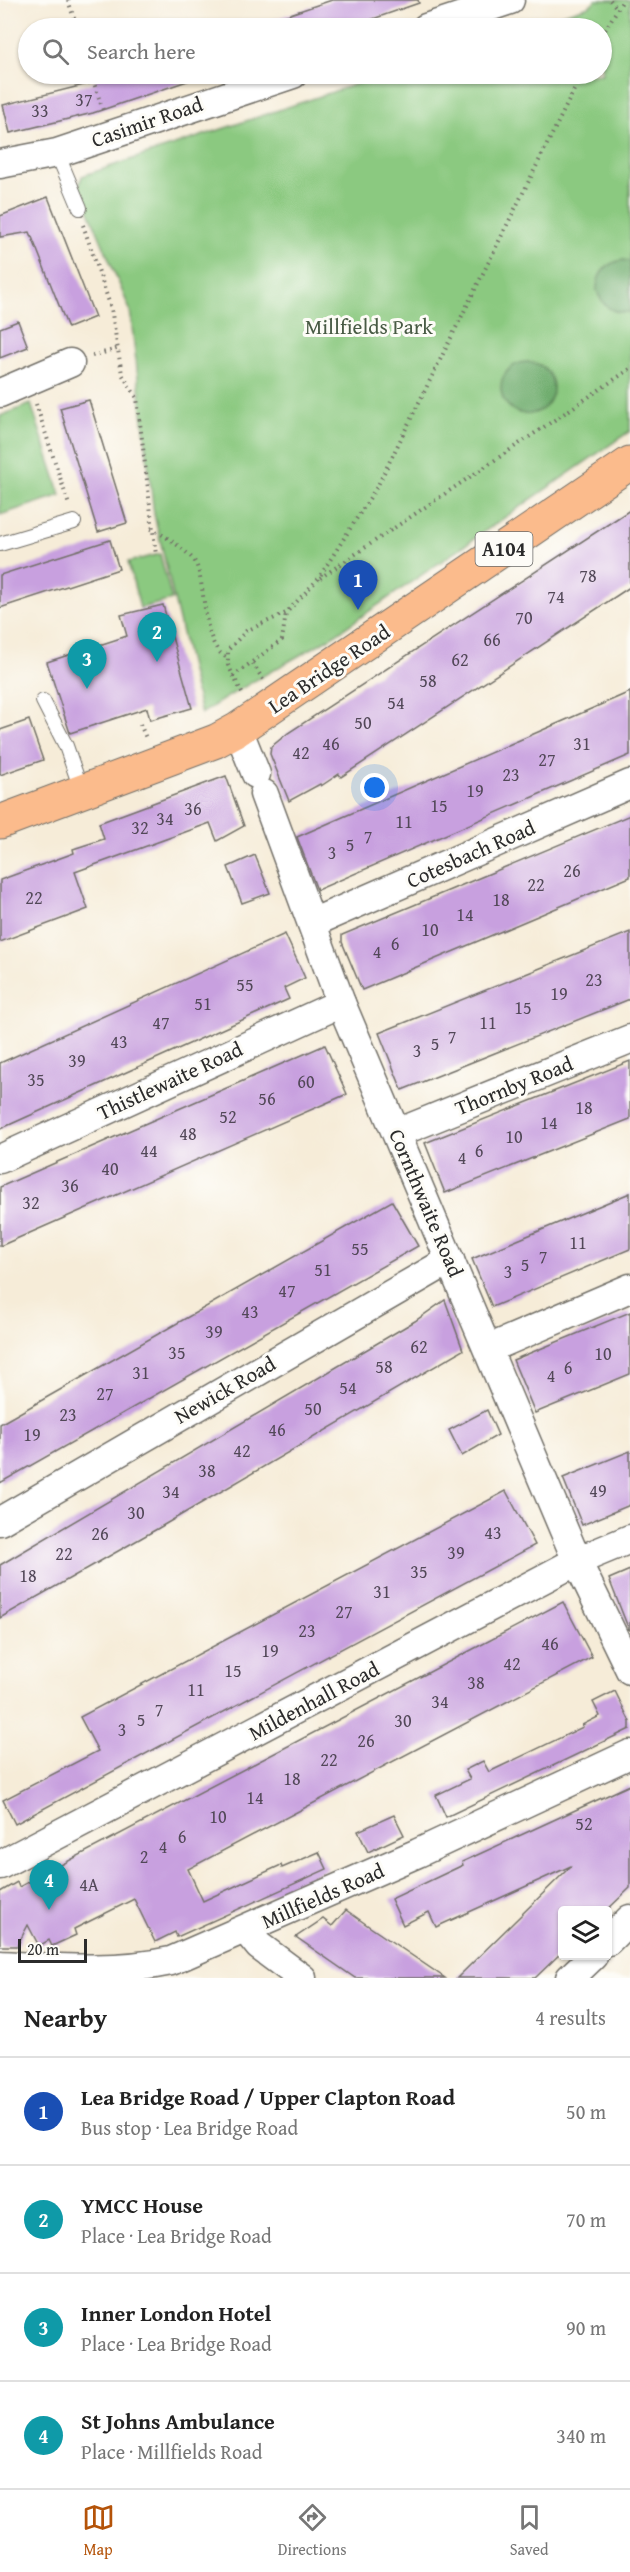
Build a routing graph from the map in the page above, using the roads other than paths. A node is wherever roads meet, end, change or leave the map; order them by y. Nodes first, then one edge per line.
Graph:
1 (510, 0) edge
2 (456, 18) edge
3 (263, 84) edge
4 (57, 153) junction
5 (0, 164) edge
6 (80, 208) road end
7 (70, 363) dead end
8 (0, 393) edge
9 (630, 463) edge
10 (74, 522) road end
11 (0, 544) edge
12 (43, 701) dead end
13 (238, 729) junction
14 (630, 784) edge
15 (82, 792) junction
16 (0, 822) edge
17 (312, 923) junction
18 (341, 1003) junction
19 (630, 1039) edge
20 (397, 1133) junction
21 (0, 1159) edge
22 (450, 1260) junction
23 (630, 1288) edge
24 (488, 1349) junction
25 (0, 1521) edge
26 (630, 1539) edge
27 (577, 1561) junction
28 (630, 1670) edge
29 (630, 1754) edge
30 (0, 1865) edge
31 (630, 1919) edge
32 (246, 1930) junction
33 (612, 1937) edge
34 (589, 1960) edge
35 (0, 1965) edge
36 (146, 1973) edge
37 (302, 1978) edge
38 (570, 1978) edge

1 - 2 street
3 - 4 street, Casimir Road
4 - 5 street, Casimir Road
4 - 6 lane
7 - 8 street
9 - 13 main road, Lea Bridge Road / A104
10 - 11 lane
12 - 15 lane
13 - 15 main road, Lea Bridge Road / A104
13 - 17 street, Cornthwaite Road
14 - 17 street, Cotesbach Road
15 - 16 main road, Lea Bridge Road / A104
17 - 18 street, Cornthwaite Road
18 - 20 street, Cornthwaite Road
18 - 21 street, Thistlewaite Road
19 - 20 street, Thornby Road
20 - 22 street, Cornthwaite Road
22 - 24 street, Cornthwaite Road
22 - 25 street, Newick Road
23 - 24 street
24 - 27 street, Cornthwaite Road
26 - 27 street, Mildenhall Road
27 - 28 street, Cornthwaite Road
27 - 30 street, Mildenhall Road
29 - 32 street, Millfields Road
31 - 33 street
32 - 36 street, Millfields Road
32 - 37 street
34 - 38 street
35 - 36 street, Millfields Road

